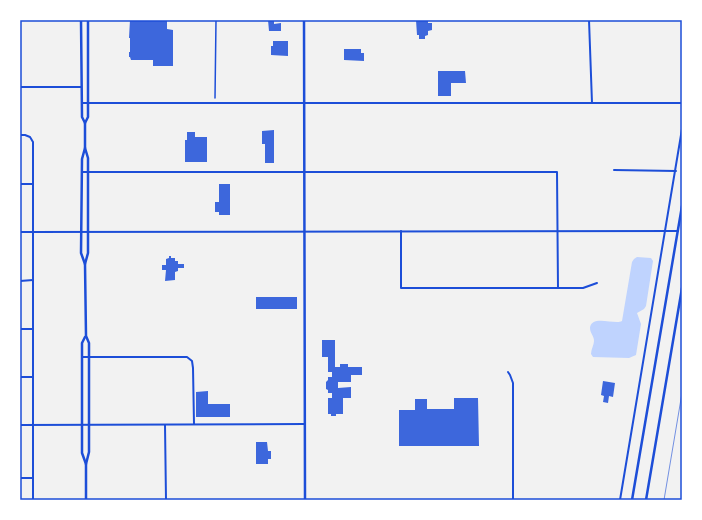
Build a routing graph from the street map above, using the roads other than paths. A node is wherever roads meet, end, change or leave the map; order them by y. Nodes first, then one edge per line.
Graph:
1 (81, 20) edge
2 (88, 20) edge
3 (216, 20) edge
4 (304, 20) edge
5 (589, 20) edge
6 (20, 87) edge
7 (82, 87) junction
8 (215, 98) dead end
9 (82, 103) junction
10 (88, 103) junction
11 (304, 103) junction
12 (592, 103) junction
13 (682, 103) edge
14 (85, 123) junction
15 (682, 129) edge
16 (20, 135) edge
17 (85, 148) junction
18 (614, 170) dead end
19 (676, 171) junction
20 (82, 172) junction
21 (89, 172) junction
22 (304, 172) junction
23 (20, 184) edge
24 (33, 184) junction
25 (682, 206) edge
26 (666, 230) junction
27 (401, 231) junction
28 (558, 231) junction
29 (678, 231) junction
30 (20, 232) edge
31 (33, 232) junction
32 (82, 232) junction
33 (88, 232) junction
34 (305, 232) junction
35 (85, 264) junction
36 (20, 280) edge
37 (33, 280) junction
38 (597, 283) dead end
39 (558, 288) junction
40 (682, 288) edge
41 (20, 329) edge
42 (33, 329) junction
43 (86, 336) junction
44 (82, 357) junction
45 (89, 357) junction
46 (508, 372) dead end
47 (20, 377) edge
48 (33, 377) junction
49 (194, 424) junction
50 (305, 424) junction
51 (20, 425) edge
52 (33, 425) junction
53 (82, 425) junction
54 (89, 425) junction
55 (166, 425) junction
56 (86, 464) junction
57 (20, 478) edge
58 (33, 478) junction
59 (34, 500) edge
60 (86, 500) edge
61 (166, 500) edge
62 (305, 500) edge
63 (513, 500) edge
64 (620, 500) edge
65 (632, 500) edge
66 (646, 500) edge

1 - 7 street
2 - 10 street
3 - 8 street
4 - 11 street
5 - 12 street
6 - 7 street
7 - 9 street
9 - 10 street
9 - 14 street
10 - 11 street
10 - 14 street
11 - 12 street
11 - 22 street
12 - 13 street
14 - 17 street
15 - 19 street
16 - 24 street
17 - 20 street
17 - 21 street
18 - 19 street
19 - 26 street
20 - 21 street
20 - 32 street
21 - 22 street
21 - 33 street
22 - 28 street
22 - 34 street
23 - 24 street
24 - 31 street
25 - 29 street
26 - 28 street
26 - 29 street
26 - 64 street
27 - 28 street
27 - 34 street
27 - 39 street
28 - 39 street
29 - 65 street
30 - 31 street
31 - 32 street
31 - 37 street
32 - 33 street
32 - 35 street
33 - 34 street
33 - 35 street
34 - 50 street
35 - 43 street
36 - 37 street
37 - 42 street
38 - 39 street
40 - 66 street
41 - 42 street
42 - 48 street
43 - 44 street
43 - 45 street
44 - 45 street
44 - 53 street
45 - 49 street
45 - 54 street
46 - 63 street
47 - 48 street
48 - 52 street
49 - 50 street
49 - 55 street
50 - 62 street
51 - 52 street
52 - 53 street
52 - 58 street
53 - 54 street
53 - 56 street
54 - 55 street
54 - 56 street
55 - 61 street
56 - 60 street
57 - 58 street
58 - 59 street

